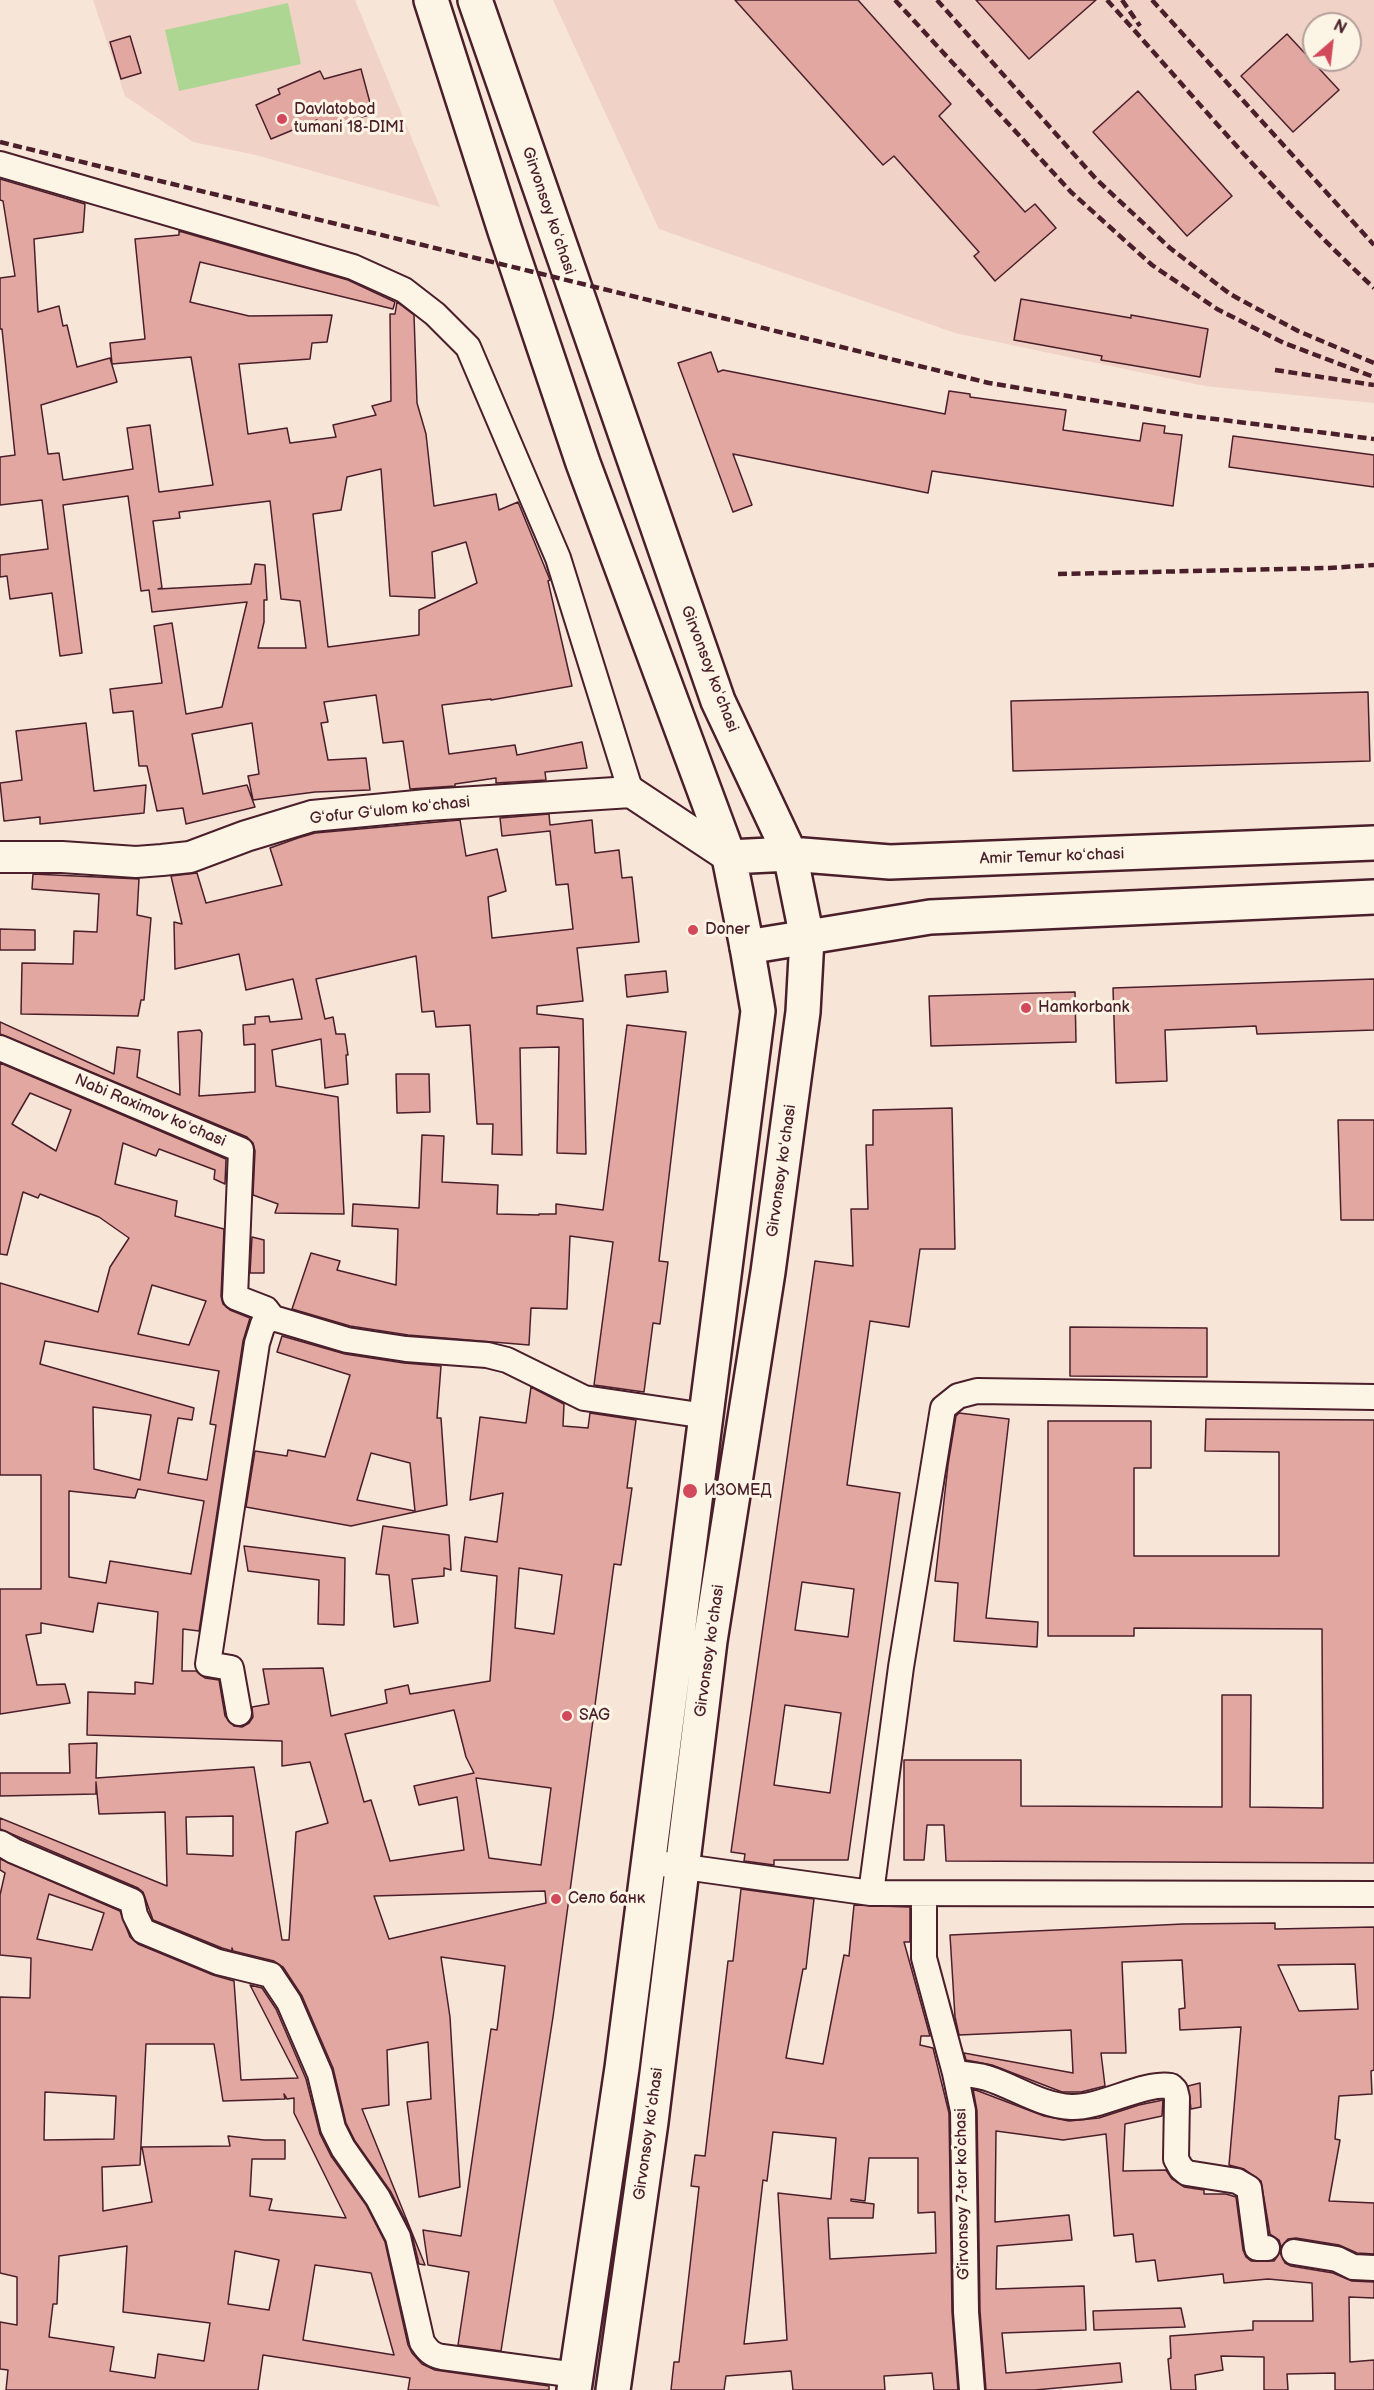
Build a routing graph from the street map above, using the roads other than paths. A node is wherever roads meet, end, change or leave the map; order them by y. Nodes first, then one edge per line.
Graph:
1 (431, 0) edge
2 (475, 0) edge
3 (0, 164) edge
4 (631, 792) junction
5 (1374, 843) edge
6 (790, 854) junction
7 (0, 857) edge
8 (729, 857) junction
9 (1374, 897) edge
10 (807, 938) junction
11 (747, 947) junction
12 (0, 1048) edge
13 (273, 1318) junction
14 (1374, 1397) edge
15 (706, 1416) junction
16 (239, 1713) dead end
17 (0, 1843) edge
18 (649, 1862) junction
19 (683, 1868) junction
20 (871, 1893) junction
21 (924, 1894) junction
22 (1374, 1894) edge
23 (955, 2073) junction
24 (1267, 2248) dead end
25 (1294, 2252) dead end
26 (1374, 2268) edge
27 (575, 2383) edge
28 (613, 2390) edge
29 (972, 2390) edge

1 - 8 main road, Girvonsoy koʻchasi
2 - 6 main road, Girvonsoy koʻchasi
3 - 4 street
4 - 7 street, Gʻofur Gʻulom koʻchasi
4 - 8 street
5 - 6 main road, Amir Temur koʻchasi
6 - 8 main road, Amir Temur koʻchasi
6 - 10 main road, Girvonsoy koʻchasi
8 - 11 main road, Girvonsoy koʻchasi
9 - 10 main road
10 - 11 main road
10 - 19 main road, Girvonsoy koʻchasi
11 - 15 main road, Girvonsoy koʻchasi
12 - 13 street, Nabi Raximov koʻchasi
13 - 15 street, Nabi Raximov koʻchasi
13 - 16 street
14 - 20 street
15 - 18 main road, Girvonsoy koʻchasi
17 - 27 street
18 - 19 street
18 - 27 main road, Girvonsoy koʻchasi
19 - 20 street
19 - 28 main road, Girvonsoy koʻchasi
20 - 21 street
21 - 22 street
21 - 23 street, Gʼirvonsoy 7-tor koʼchasi
23 - 24 street
23 - 29 street, Gʼirvonsoy 7-tor koʼchasi
25 - 26 street

